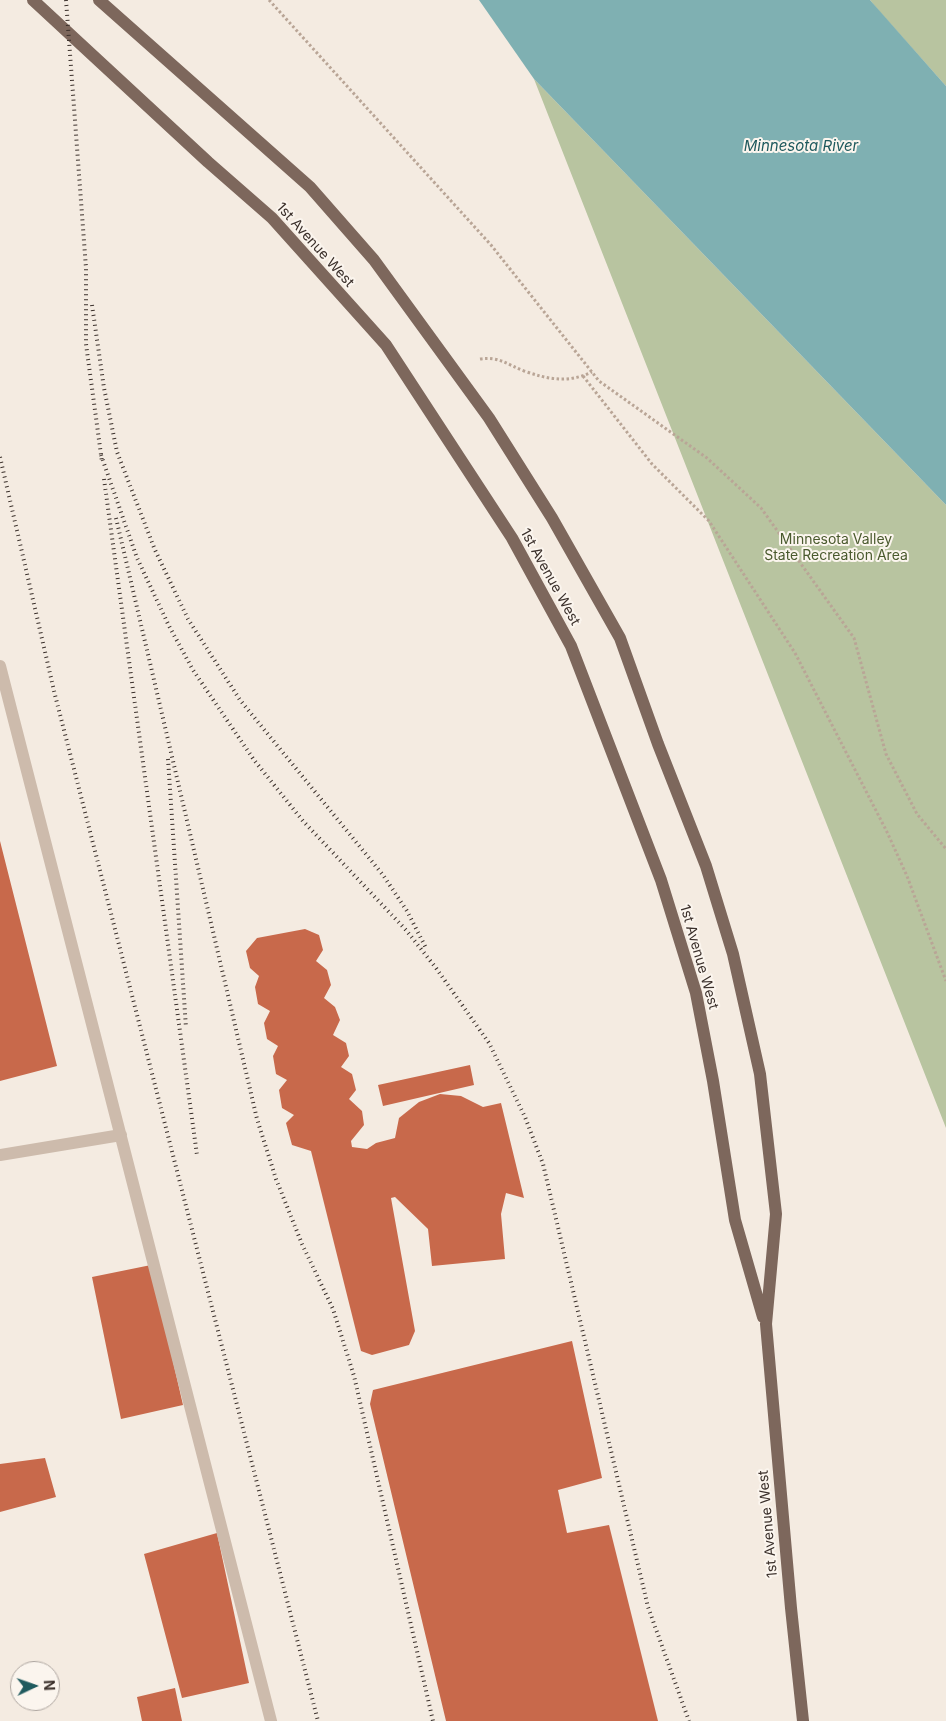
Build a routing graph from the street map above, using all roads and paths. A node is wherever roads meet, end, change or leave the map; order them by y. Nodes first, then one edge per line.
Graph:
1 (33, 0) edge
2 (99, 0) edge
3 (269, 0) edge
4 (480, 359) dead end
5 (592, 372) junction
6 (583, 376) junction
7 (0, 666) edge
8 (946, 849) edge
9 (946, 981) edge
10 (120, 1135) junction
11 (0, 1155) edge
12 (766, 1324) junction
13 (271, 1721) edge
14 (803, 1721) edge

1 - 12 main road, 1st Avenue West
2 - 12 main road, 1st Avenue West
3 - 5 path
4 - 6 path
5 - 6 path
5 - 8 path
6 - 9 path
7 - 10 lane
10 - 11 lane
10 - 13 lane
12 - 14 main road, 1st Avenue West

